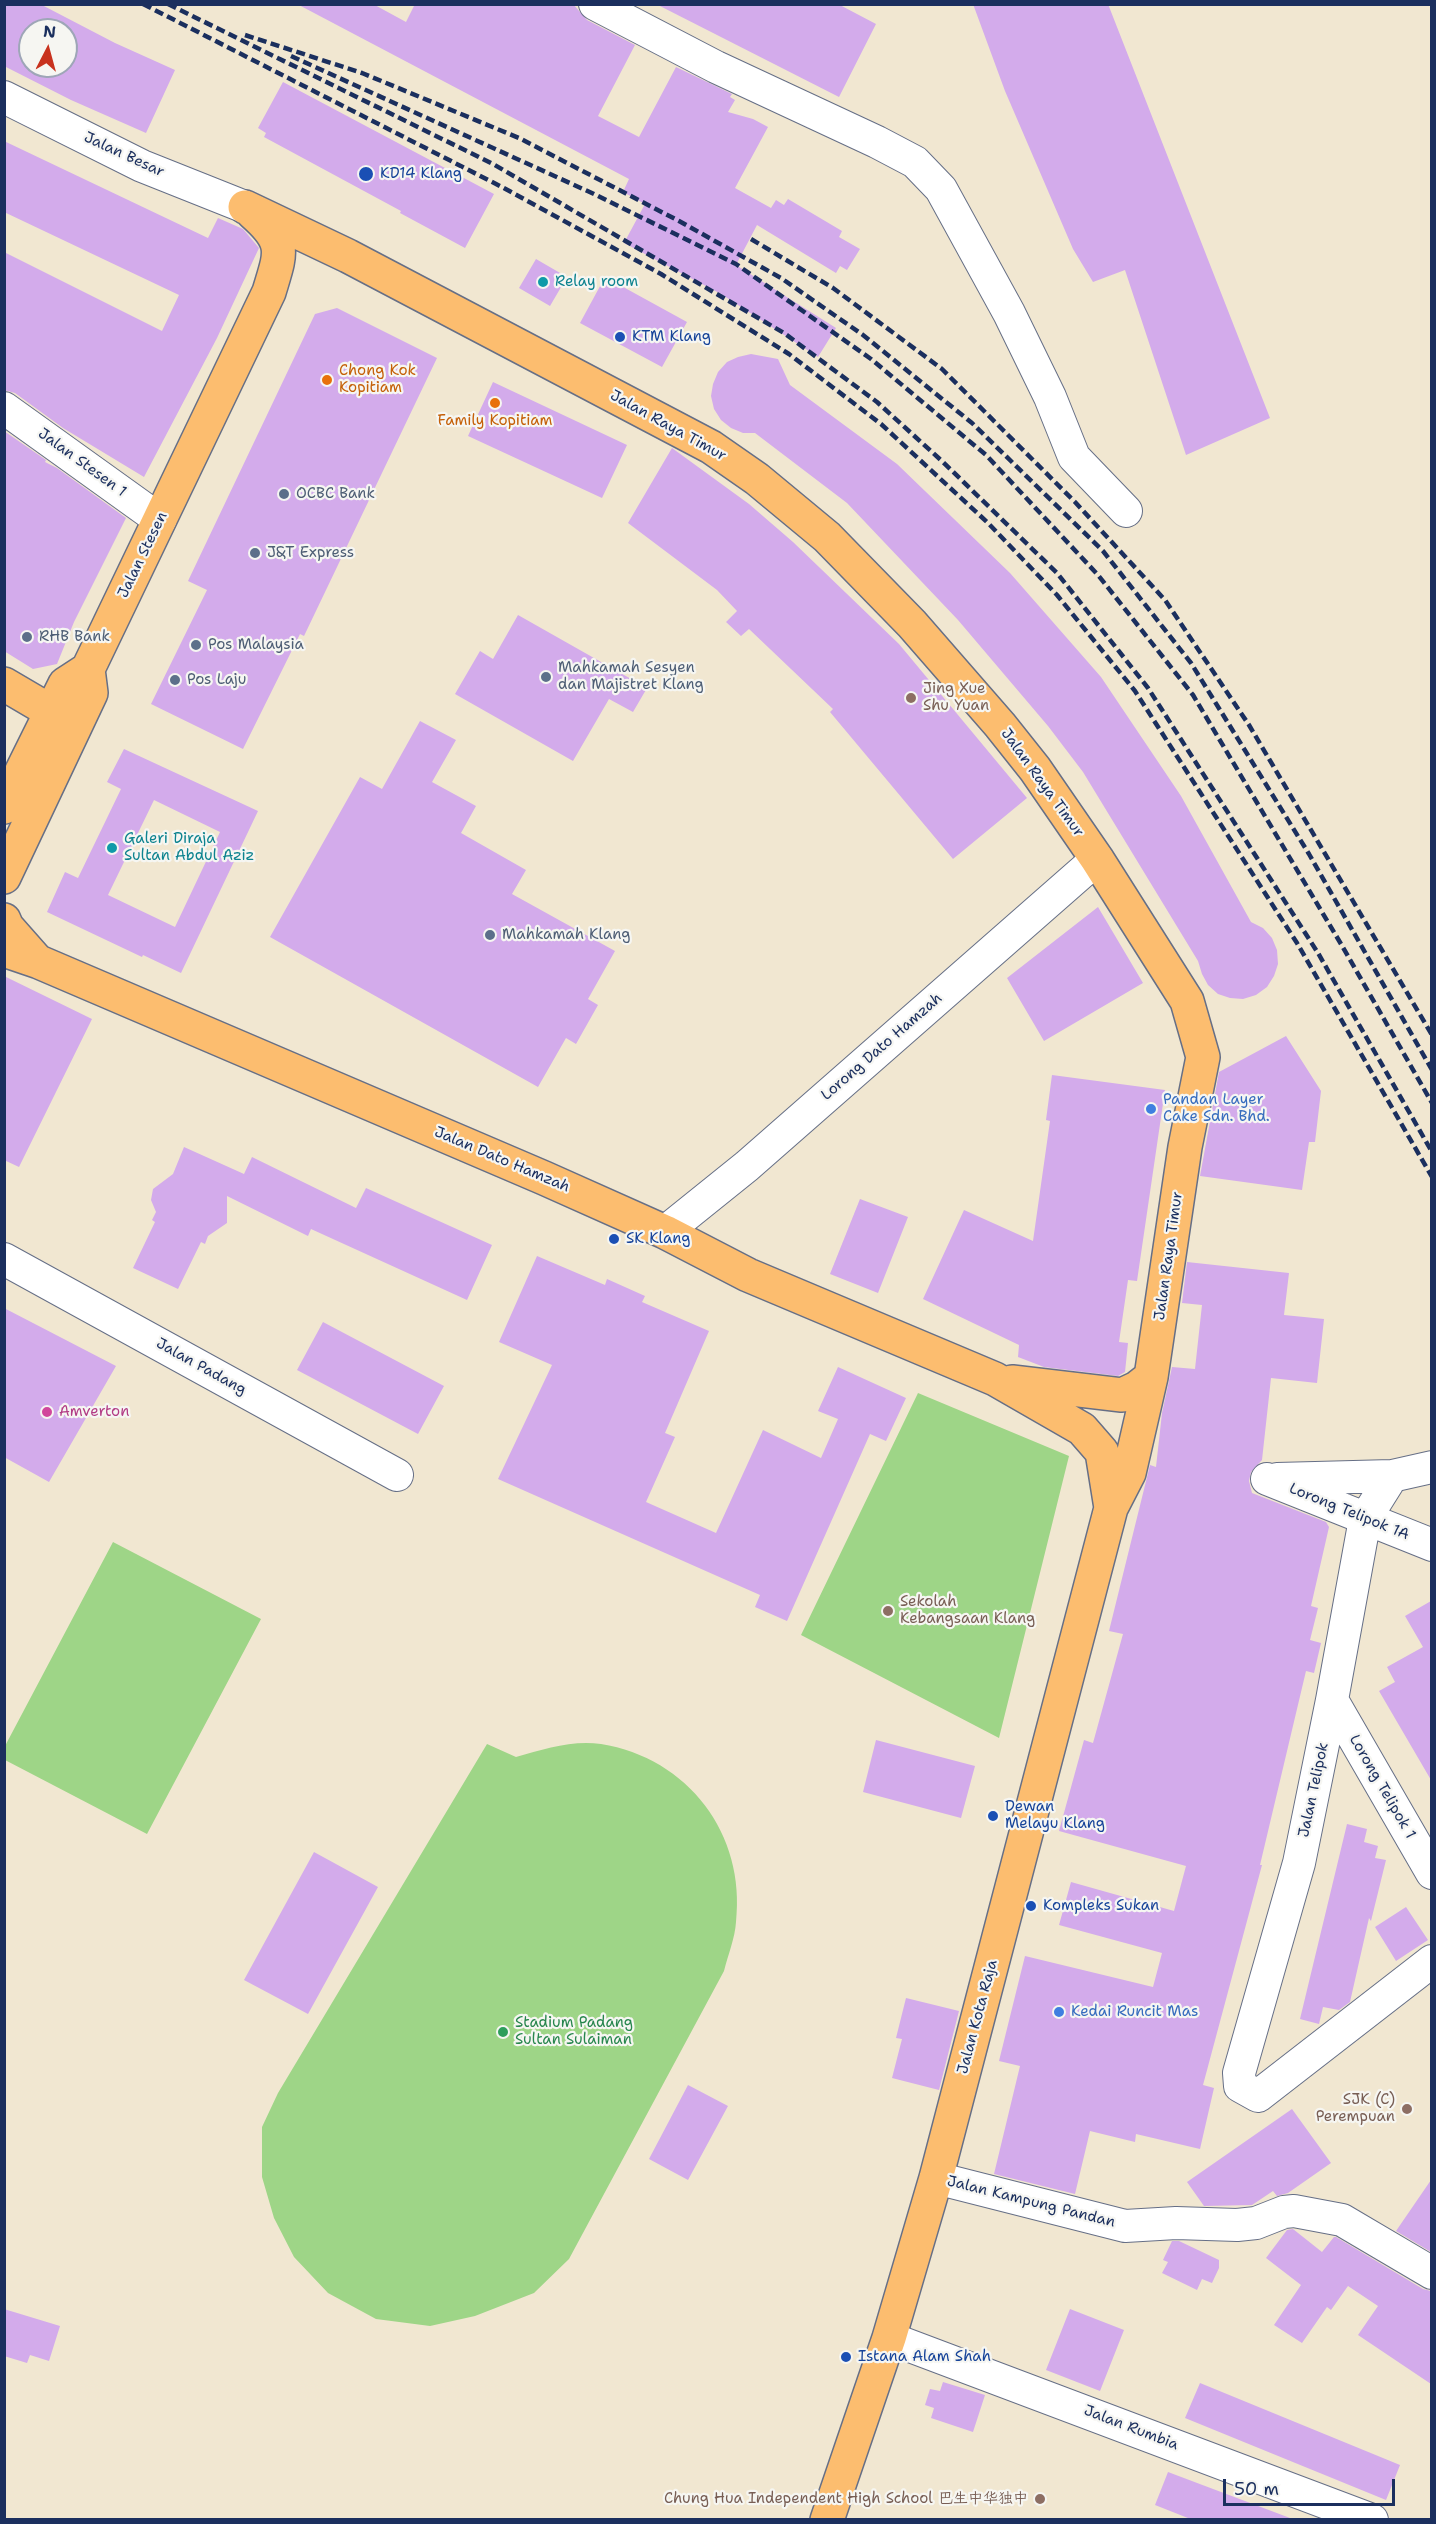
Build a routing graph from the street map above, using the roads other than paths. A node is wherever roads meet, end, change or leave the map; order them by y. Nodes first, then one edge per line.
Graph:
1 (595, 4) edge
2 (4, 98) edge
3 (245, 207) junction
4 (348, 256) junction
5 (268, 292) junction
6 (4, 408) edge
7 (1126, 511) dead end
8 (160, 520) junction
9 (88, 669) junction
10 (4, 684) edge
11 (50, 711) junction
12 (4, 807) edge
13 (1097, 859) junction
14 (4, 877) edge
15 (4, 920) edge
16 (4, 950) edge
17 (39, 962) junction
18 (664, 1232) junction
19 (4, 1259) edge
20 (1151, 1377) junction
21 (995, 1379) junction
22 (1431, 1467) edge
23 (397, 1474) dead end
24 (1392, 1476) junction
25 (1110, 1508) junction
26 (1365, 1519) junction
27 (1431, 1545) edge
28 (1332, 1700) junction
29 (1431, 1873) edge
30 (1431, 1961) edge
31 (936, 2178) junction
32 (1431, 2273) edge
33 (889, 2338) junction
34 (827, 2520) edge
35 (1372, 2520) edge

1 - 7 street
2 - 3 street, Jalan Besar
3 - 4 main road, Jalan Raya Timur
3 - 5 main road, Jalan Stesen
4 - 5 main road, Jalan Stesen
4 - 13 main road, Jalan Raya Timur
5 - 8 main road, Jalan Stesen
6 - 8 street, Jalan Stesen 1
8 - 9 main road, Jalan Stesen
9 - 11 main road, Jalan Stesen
9 - 14 main road
10 - 11 main road
11 - 12 main road, Jalan Stesen
13 - 18 street, Lorong Dato Hamzah
13 - 20 main road, Jalan Raya Timur
15 - 17 main road
16 - 17 main road, Jalan Dato Hamzah
17 - 18 main road, Jalan Dato Hamzah
18 - 21 main road, Jalan Dato Hamzah
19 - 23 street, Jalan Padang
20 - 21 main road
20 - 25 main road, Jalan Raya Timur
21 - 25 main road
22 - 24 street
24 - 26 street, Jalan Telipok
24 - 26 street, Lorong Telipok 1A
25 - 31 main road, Jalan Kota Raja
26 - 27 street, Lorong Telipok 1A
26 - 28 street, Jalan Telipok
28 - 29 street, Lorong Telipok 1
28 - 30 street, Jalan Telipok
31 - 32 street, Jalan Kampung Pandan
31 - 33 main road, Jalan Kota Raja
33 - 34 main road, Jalan Kota Raja
33 - 35 street, Jalan Rumbia

